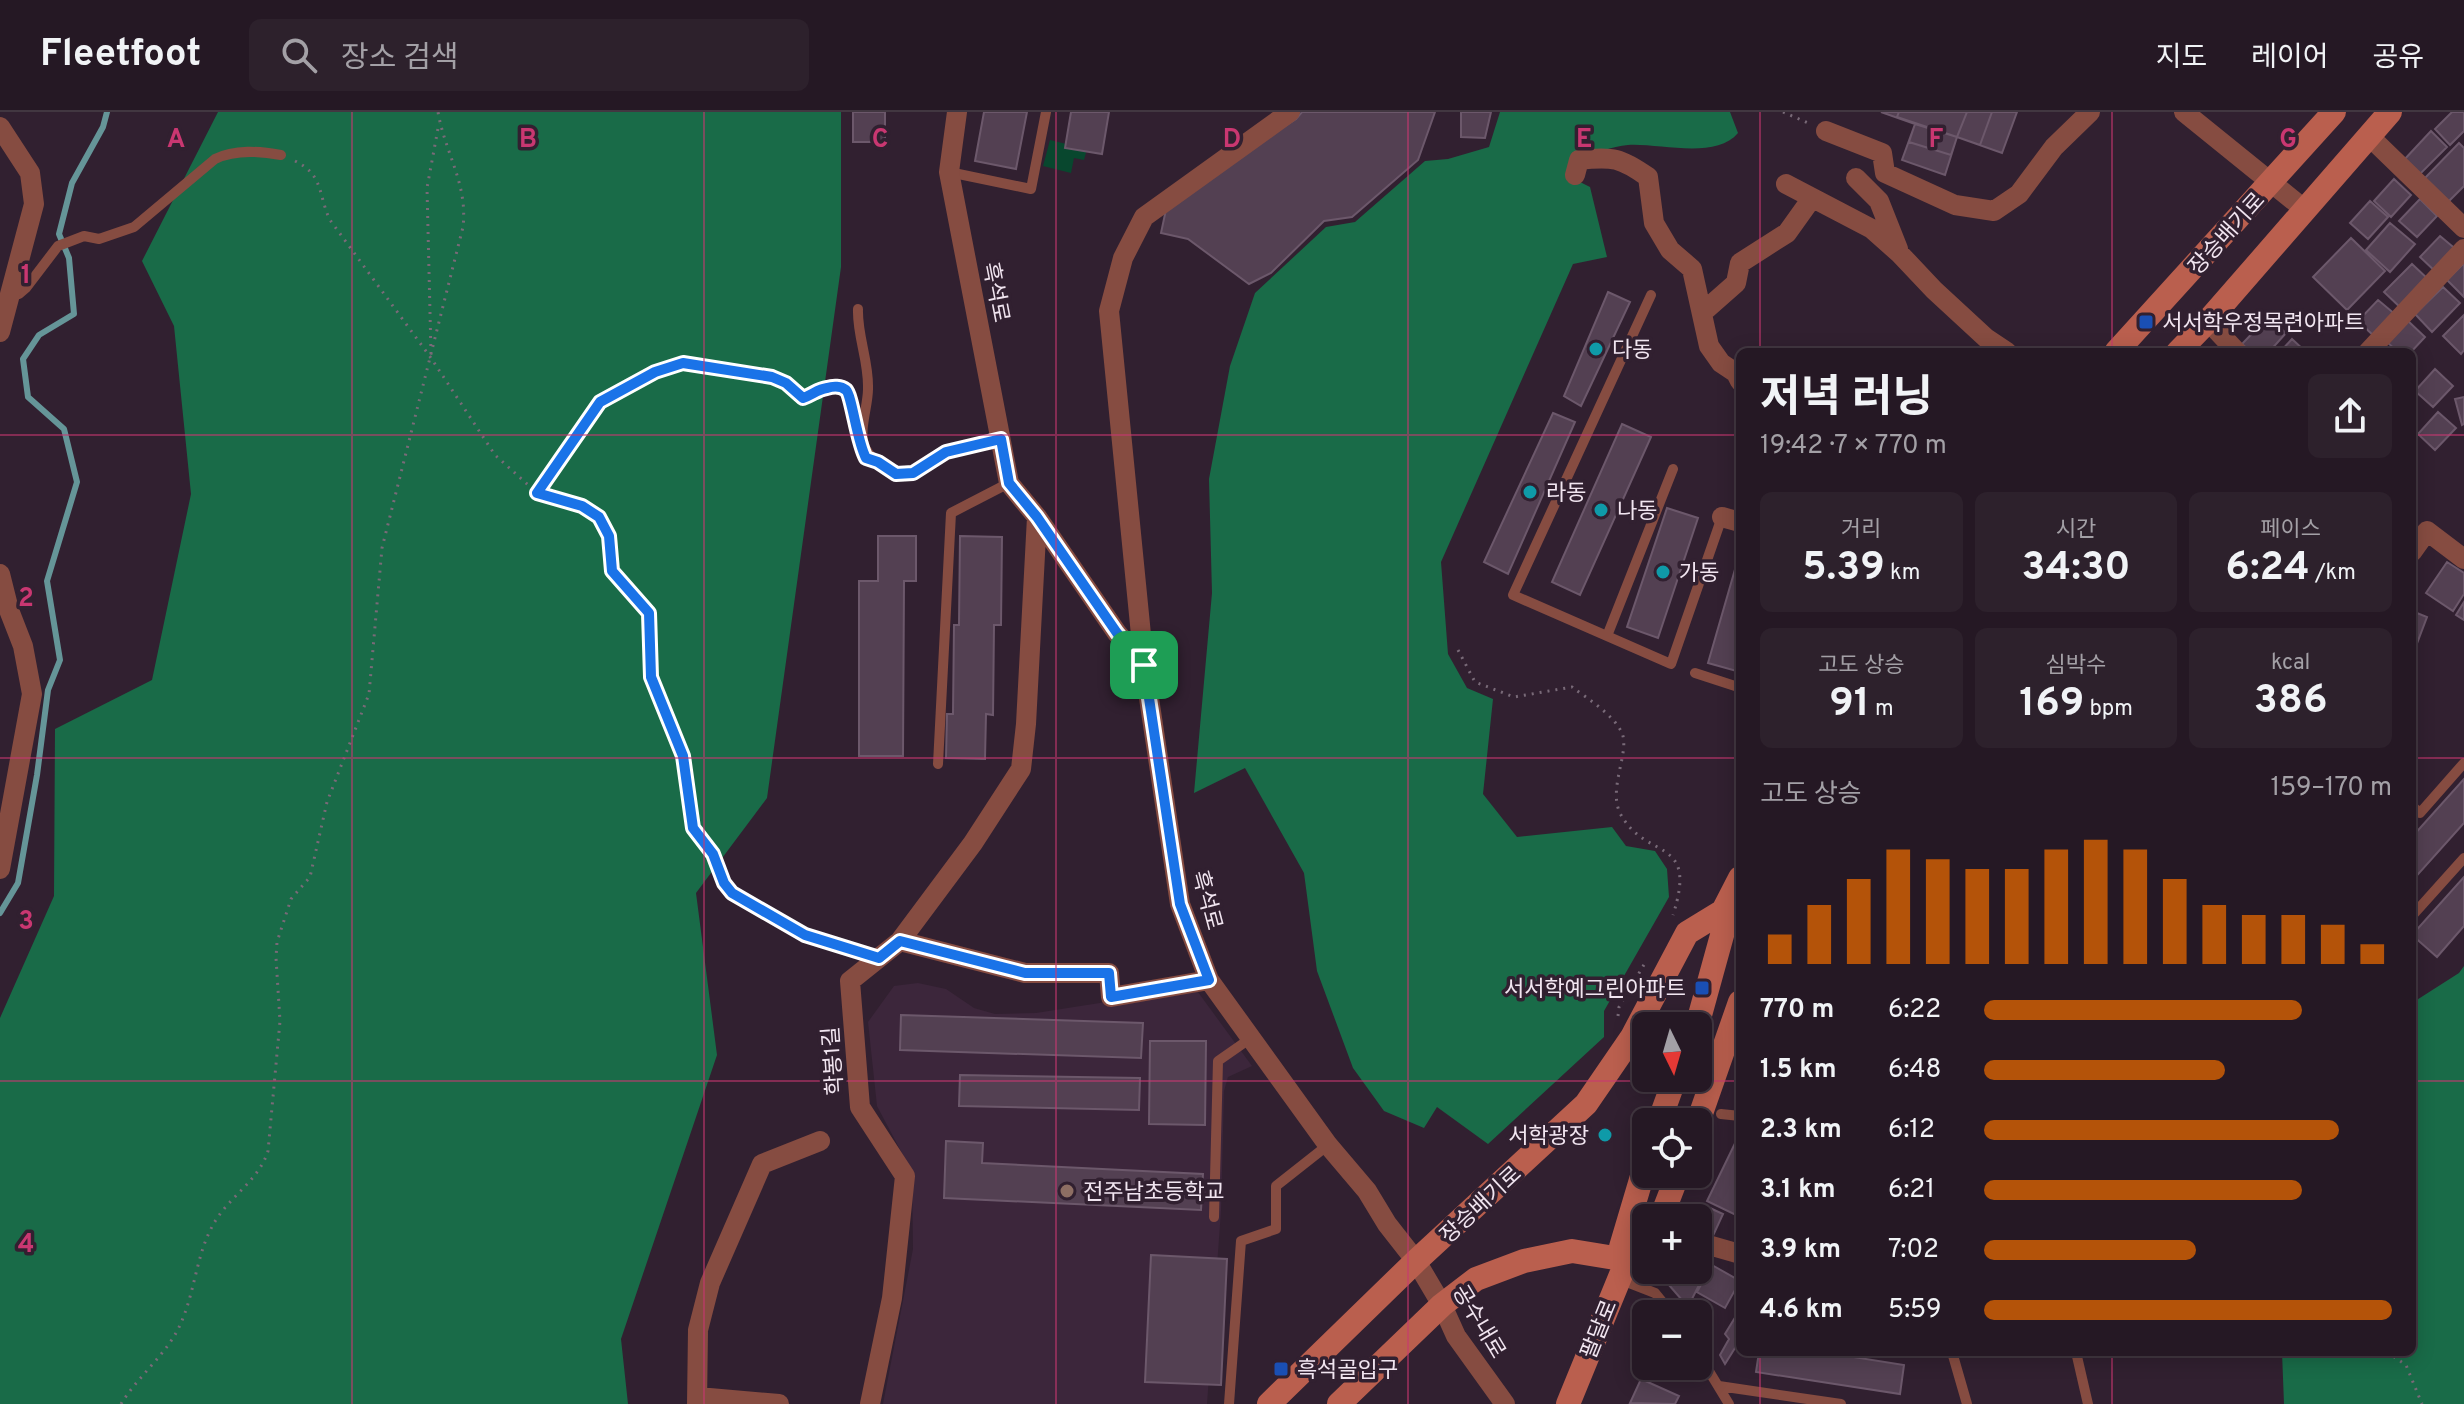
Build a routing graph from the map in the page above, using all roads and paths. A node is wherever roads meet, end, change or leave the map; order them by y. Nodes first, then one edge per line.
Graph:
1 (438, 112) edge
2 (957, 112) edge
3 (1046, 112) edge
4 (1290, 112) edge
5 (1783, 112) edge
6 (2090, 112) edge
7 (2184, 112) edge
8 (2334, 112) edge
9 (2390, 112) edge
10 (439, 122) junction
11 (0, 127) edge
12 (1826, 131) joint
13 (2369, 136) junction
14 (281, 155) joint
15 (949, 172) junction
16 (1575, 175) dead end
17 (1856, 178) dead end
18 (2271, 182) junction
19 (1786, 184) dead end
20 (1812, 198) junction
21 (2304, 209) junction
22 (2464, 228) edge
23 (2464, 249) edge
24 (1899, 253) junction
25 (10, 295) junction
26 (1651, 295) dead end
27 (858, 309) dead end
28 (1702, 313) junction
29 (2208, 321) junction
30 (0, 332) edge
31 (2001, 348) edge
32 (2120, 348) edge
33 (2182, 348) edge
34 (2233, 348) edge
35 (2372, 348) edge
36 (431, 358) junction
37 (1736, 373) edge
38 (853, 411) dead end
39 (1001, 439) junction
40 (1673, 469) dead end
41 (1009, 483) junction
42 (537, 493) junction
43 (1037, 517) junction
44 (1731, 519) edge
45 (2416, 546) edge
46 (2464, 559) edge
47 (0, 574) edge
48 (1607, 636) junction
49 (1458, 650) dead end
50 (1144, 665) junction
51 (1695, 673) dead end
52 (1736, 686) edge
53 (2464, 763) edge
54 (938, 764) dead end
55 (2416, 810) edge
56 (2464, 858) edge
57 (0, 869) edge
58 (1736, 886) edge
59 (1723, 911) junction
60 (2416, 912) edge
61 (1673, 917) dead end
62 (900, 941) junction
63 (1650, 954) dead end
64 (879, 958) junction
65 (1209, 980) junction
66 (1645, 1012) edge
67 (1702, 1012) edge
68 (1736, 1013) edge
69 (1632, 1037) joint
70 (1251, 1038) junction
71 (1703, 1108) edge
72 (1721, 1114) dead end
73 (1736, 1116) edge
74 (820, 1141) dead end
75 (1328, 1145) junction
76 (1214, 1217) dead end
77 (1632, 1229) edge
78 (1712, 1246) edge
79 (1736, 1253) edge
80 (1416, 1261) junction
81 (1631, 1264) edge
82 (1661, 1300) edge
83 (1442, 1305) junction
84 (1953, 1356) edge
85 (2077, 1356) edge
86 (2393, 1356) edge
87 (1712, 1375) edge
88 (1719, 1386) junction
89 (698, 1400) edge
90 (121, 1404) edge
91 (779, 1404) edge
92 (870, 1404) edge
93 (1229, 1404) edge
94 (1269, 1404) edge
95 (1339, 1404) edge
96 (1505, 1404) edge
97 (1568, 1404) edge
98 (1729, 1404) edge
99 (1841, 1404) edge
100 (1967, 1404) edge
101 (2088, 1404) edge
102 (2422, 1404) edge

1 - 10 path
2 - 15 street, 흑석로
3 - 15 lane
4 - 50 street
5 - 12 path
6 - 12 street
7 - 18 street
8 - 18 street, 장승배기로
9 - 13 street, 장승배기로
10 - 36 path
10 - 36 path
11 - 25 street
13 - 21 street, 장승배기로
13 - 22 street
14 - 25 lane
14 - 36 path
15 - 39 street, 흑석로
16 - 28 street
17 - 24 street
18 - 21 street
18 - 32 street, 장승배기로
19 - 20 street
20 - 24 street
20 - 28 street
21 - 29 street, 장승배기로
23 - 35 street
24 - 31 street
25 - 30 street
26 - 48 lane
27 - 39 lane
28 - 37 street
29 - 33 street, 장승배기로
29 - 34 street
36 - 42 path
36 - 90 path
38 - 42 path
39 - 41 street, 흑석로
40 - 48 lane
41 - 43 street, 흑석로
41 - 54 lane
42 - 64 path
43 - 50 street, 흑석로
43 - 62 street, 학봉1길
44 - 48 lane
45 - 46 street
47 - 57 street
49 - 61 path
50 - 65 street, 흑석로
51 - 52 lane
53 - 55 lane
56 - 60 lane
58 - 59 street
59 - 66 street, 장승배기로
59 - 67 street
62 - 64 street, 학봉1길
62 - 65 street
63 - 69 path
64 - 92 street, 학봉1길
65 - 70 street, 흑석로
68 - 71 street
69 - 80 street, 장승배기로
70 - 75 street, 흑석로
70 - 76 lane
72 - 73 lane
74 - 89 street
75 - 80 street, 흑석로
75 - 93 lane
77 - 81 street, 팔달로
78 - 79 street
80 - 83 street, 공수내로
80 - 94 street, 장승배기로
81 - 82 lane
81 - 83 street
81 - 97 street, 팔달로
83 - 95 street
83 - 96 street, 공수내로
84 - 100 lane
85 - 101 lane
86 - 102 path
87 - 88 lane
88 - 98 lane
88 - 99 lane
89 - 91 street

